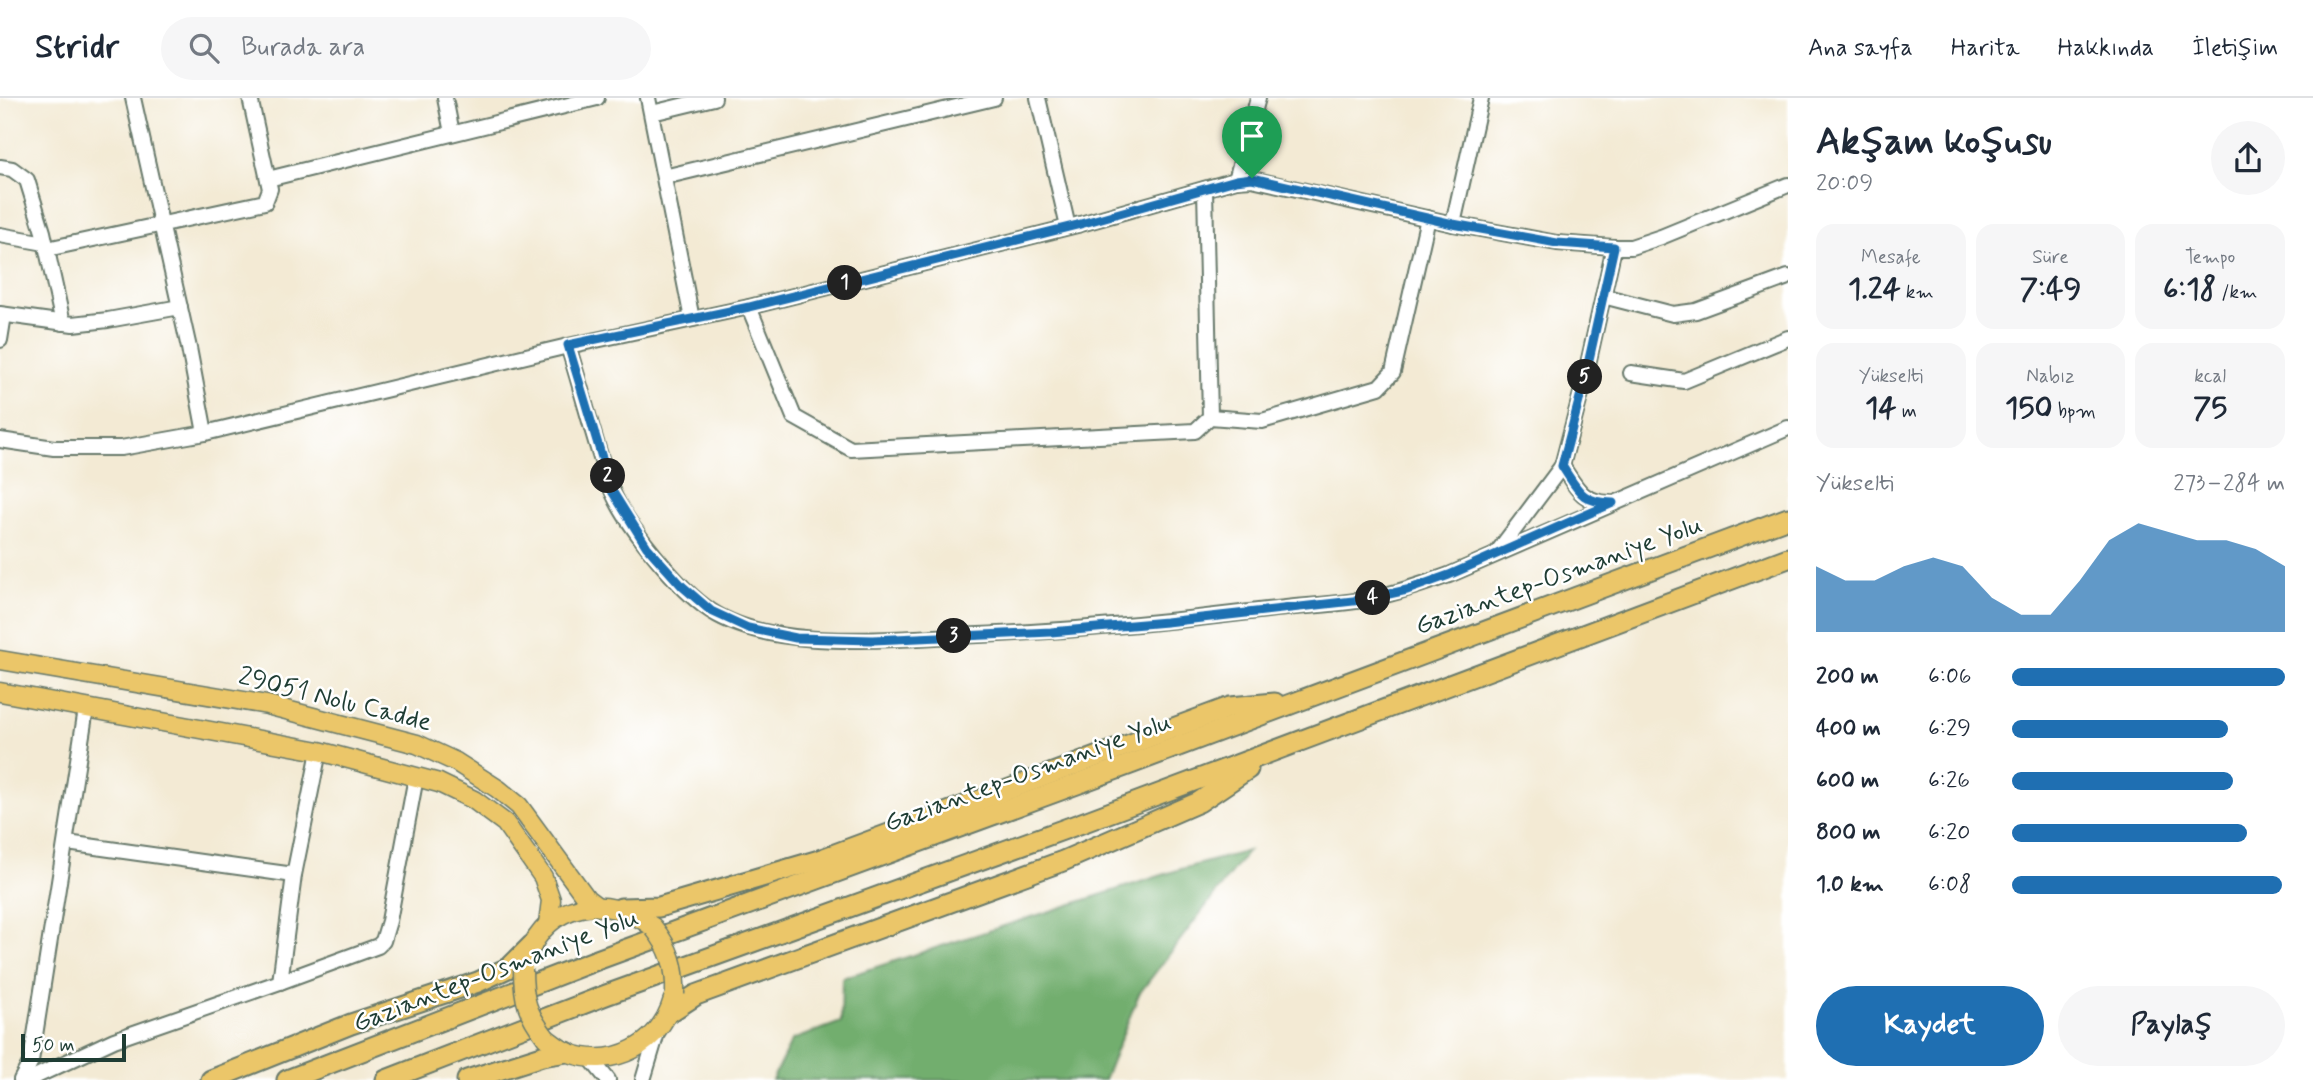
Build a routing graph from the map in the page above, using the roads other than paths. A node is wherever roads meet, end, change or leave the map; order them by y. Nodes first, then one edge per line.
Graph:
1 (133, 98) edge
2 (250, 98) edge
3 (445, 98) edge
4 (597, 98) edge
5 (648, 98) edge
6 (714, 98) edge
7 (993, 98) edge
8 (1038, 98) edge
9 (1258, 98) edge
10 (1480, 98) edge
11 (652, 113) junction
12 (453, 134) junction
13 (0, 167) edge
14 (664, 177) junction
15 (268, 179) junction
16 (1236, 180) junction
17 (1788, 185) edge
18 (1205, 188) junction
19 (1429, 218) junction
20 (160, 223) junction
21 (1453, 224) junction
22 (1068, 227) junction
23 (0, 235) edge
24 (46, 246) junction
25 (1614, 247) junction
26 (1788, 277) edge
27 (1603, 296) junction
28 (180, 307) junction
29 (749, 307) junction
30 (2, 315) edge
31 (692, 319) junction
32 (63, 323) junction
33 (1788, 338) edge
34 (0, 340) edge
35 (568, 345) junction
36 (1631, 373) dead end
37 (1210, 417) junction
38 (1788, 428) edge
39 (205, 433) junction
40 (0, 440) edge
41 (1562, 466) junction
42 (1613, 503) junction
43 (1788, 518) edge
44 (1495, 555) junction
45 (1788, 558) edge
46 (0, 660) edge
47 (0, 692) edge
48 (1300, 701) junction
49 (86, 709) junction
50 (1278, 750) junction
51 (319, 751) junction
52 (416, 777) junction
53 (67, 843) junction
54 (294, 875) junction
55 (595, 905) junction
56 (621, 908) junction
57 (548, 924) junction
58 (532, 945) junction
59 (280, 982) junction
60 (672, 1003) junction
61 (657, 1033) junction
62 (567, 1052) junction
63 (590, 1058) junction
64 (21, 1080) edge
65 (28, 1080) edge
66 (211, 1080) edge
67 (287, 1080) edge
68 (386, 1080) edge
69 (467, 1080) edge
70 (608, 1080) edge
71 (643, 1080) edge

1 - 20 street
2 - 15 street
3 - 12 street
4 - 12 street
5 - 11 street
6 - 11 street
7 - 14 street
8 - 22 street
9 - 16 street
10 - 21 street
11 - 14 street
12 - 15 street
13 - 24 street
14 - 31 street
15 - 20 street
16 - 18 street
16 - 19 street
17 - 25 street
18 - 22 street
18 - 37 street
19 - 21 street
19 - 37 street
20 - 24 street
20 - 28 street
21 - 25 street
22 - 29 street
23 - 24 street
24 - 32 street
25 - 27 street
26 - 27 street
27 - 41 street
28 - 32 street
28 - 39 street
29 - 31 street
29 - 37 street
30 - 32 street
30 - 34 street
31 - 35 street
33 - 36 street
35 - 39 street
35 - 44 street
38 - 42 street
39 - 40 street
41 - 42 street
41 - 44 street
42 - 44 street
43 - 48 highway, Gaziantep-Osmaniye Yolu
45 - 50 highway
46 - 55 main road, 29051 Nolu Cadde
47 - 49 main road, 29051 Nolu Cadde
48 - 56 highway
48 - 67 highway, Gaziantep-Osmaniye Yolu
49 - 51 main road, 29051 Nolu Cadde
49 - 53 street
50 - 60 highway
50 - 68 highway
51 - 52 main road, 29051 Nolu Cadde
51 - 54 street
52 - 57 main road, 29051 Nolu Cadde
52 - 59 street
53 - 54 street
53 - 64 street
54 - 59 street
55 - 56 main road
55 - 57 main road
56 - 60 main road, bridge
57 - 58 main road
58 - 62 main road, bridge
58 - 66 highway
59 - 65 street
60 - 61 main road
61 - 63 main road
61 - 71 street
62 - 63 main road
62 - 69 highway
63 - 70 street

